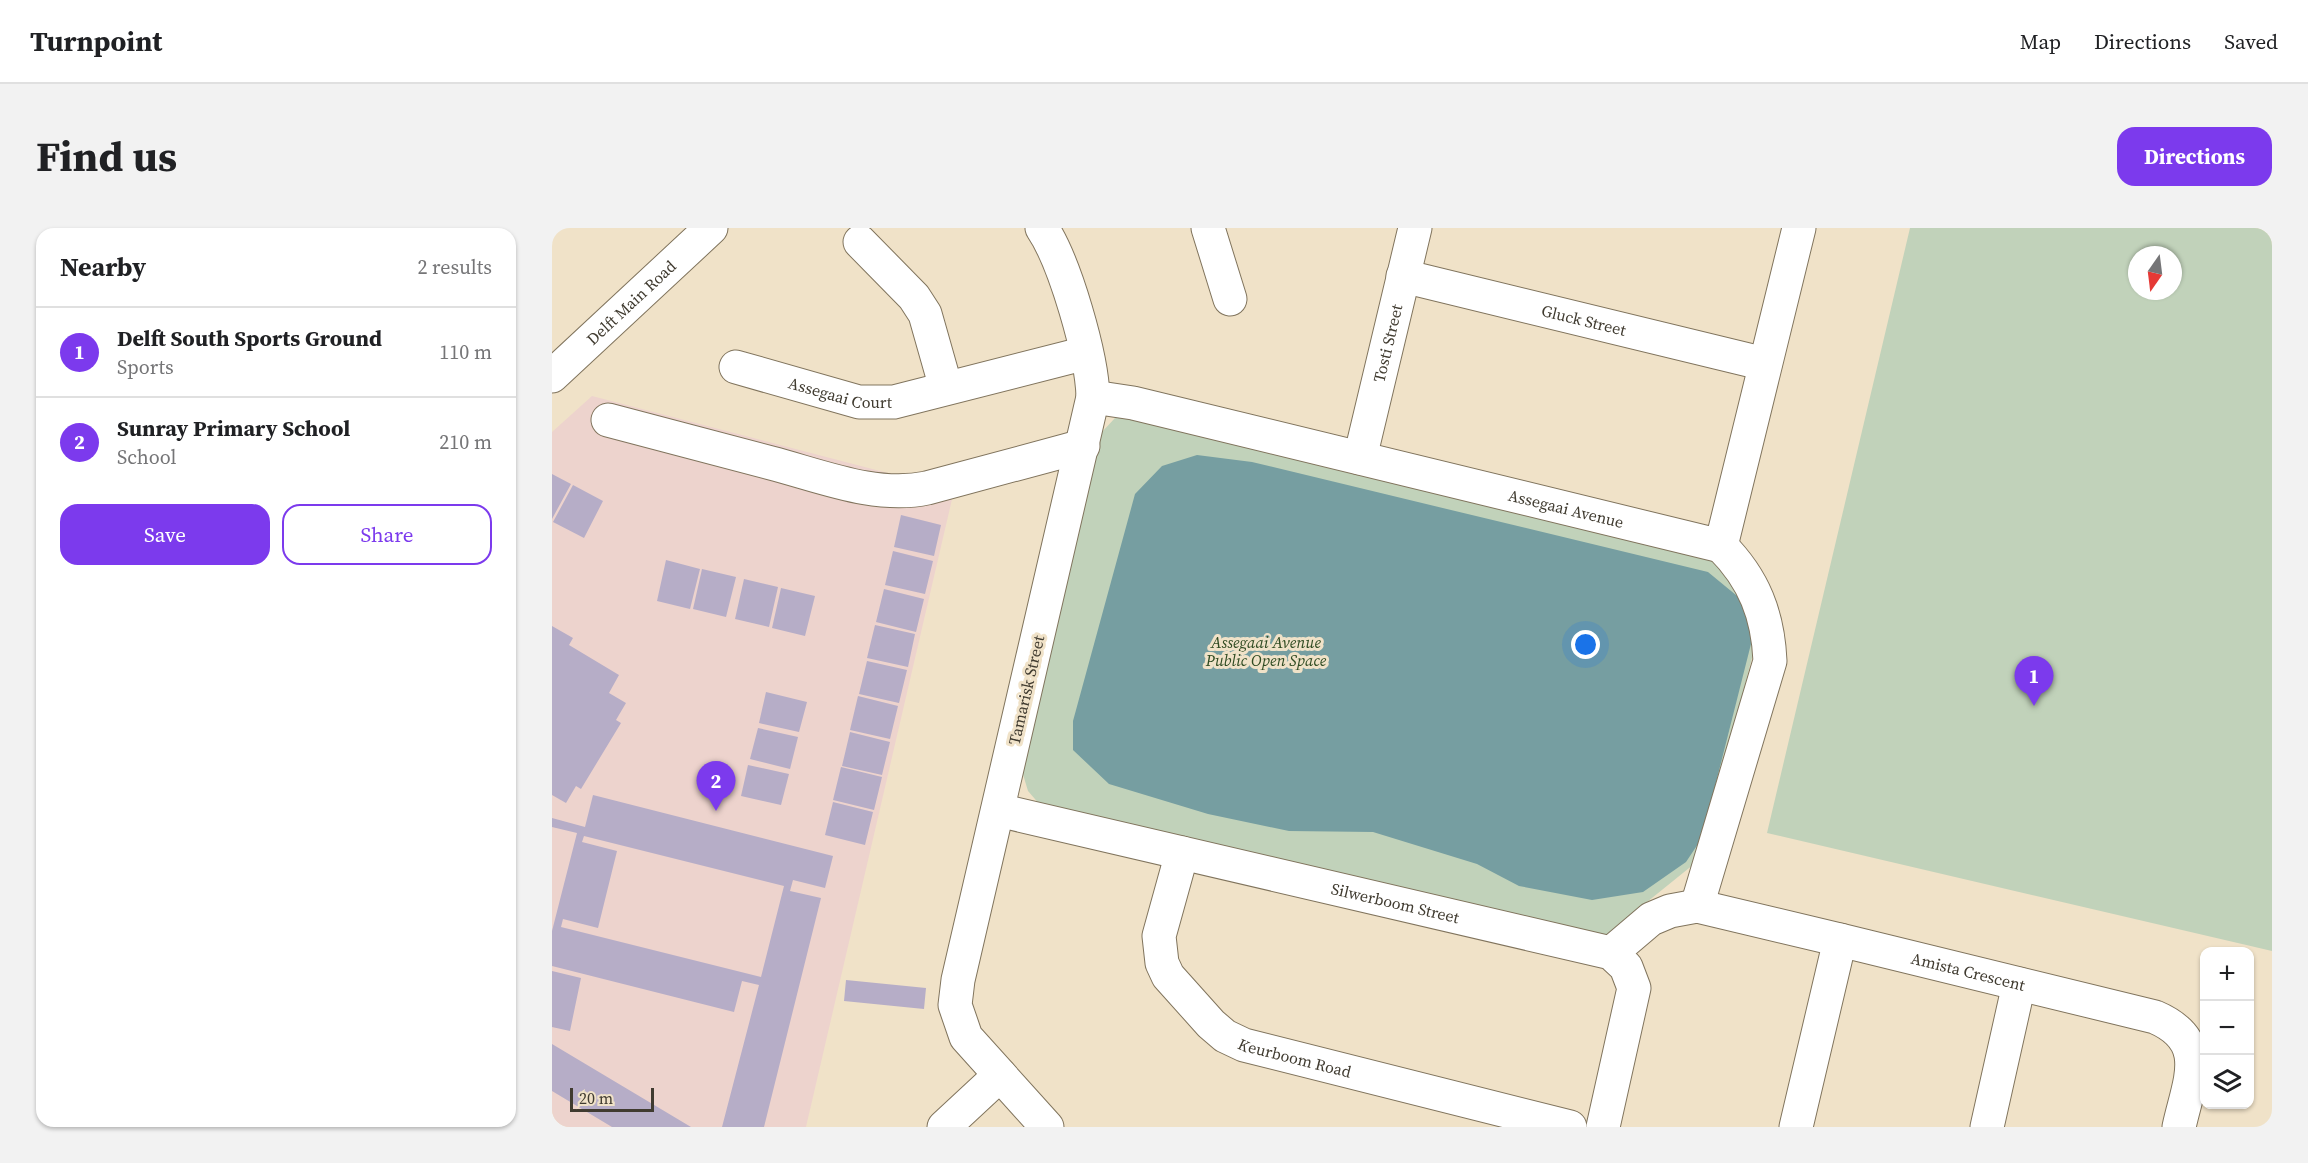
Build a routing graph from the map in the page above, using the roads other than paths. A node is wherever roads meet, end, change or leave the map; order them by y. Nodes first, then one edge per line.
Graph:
1 (711, 228) edge
2 (1041, 228) edge
3 (1208, 228) edge
4 (1415, 228) edge
5 (1799, 228) edge
6 (860, 242) dead end
7 (1403, 276) junction
8 (1230, 299) dead end
9 (1086, 353) junction
10 (1765, 364) junction
11 (736, 366) dead end
12 (552, 376) edge
13 (946, 388) junction
14 (1093, 397) junction
15 (608, 420) dead end
16 (1083, 446) junction
17 (1360, 458) junction
18 (1721, 546) junction
19 (998, 810) junction
20 (1182, 853) junction
21 (1697, 906) junction
22 (1840, 940) junction
23 (1611, 953) junction
24 (2019, 984) junction
25 (1000, 1075) junction
26 (944, 1127) edge
27 (1047, 1127) edge
28 (1570, 1127) edge
29 (1603, 1127) edge
30 (1796, 1127) edge
31 (1987, 1127) edge
32 (2179, 1127) edge

1 - 12 street, Delft Main Road
2 - 9 street, Tamarisk Street
3 - 8 street
4 - 7 street, Tosti Street
5 - 10 street
6 - 13 street
7 - 10 street, Gluck Street
7 - 17 street, Tosti Street
9 - 13 street, Assegaai Court
9 - 14 street, Tamarisk Street
10 - 18 street
11 - 13 street, Assegaai Court
14 - 16 street, Tamarisk Street
14 - 17 street, Assegaai Avenue
15 - 16 street
16 - 19 street, Tamarisk Street
17 - 18 street, Assegaai Avenue
18 - 21 street
19 - 20 street, Silwerboom Street
19 - 25 street, Tamarisk Street
20 - 23 street, Silwerboom Street
20 - 28 street, Keurboom Road
21 - 22 street, Amista Crescent
21 - 23 street
22 - 24 street, Amista Crescent
22 - 30 street
23 - 29 street
24 - 31 street
24 - 32 street, Amista Crescent
25 - 26 street
25 - 27 street, Tamarisk Street

